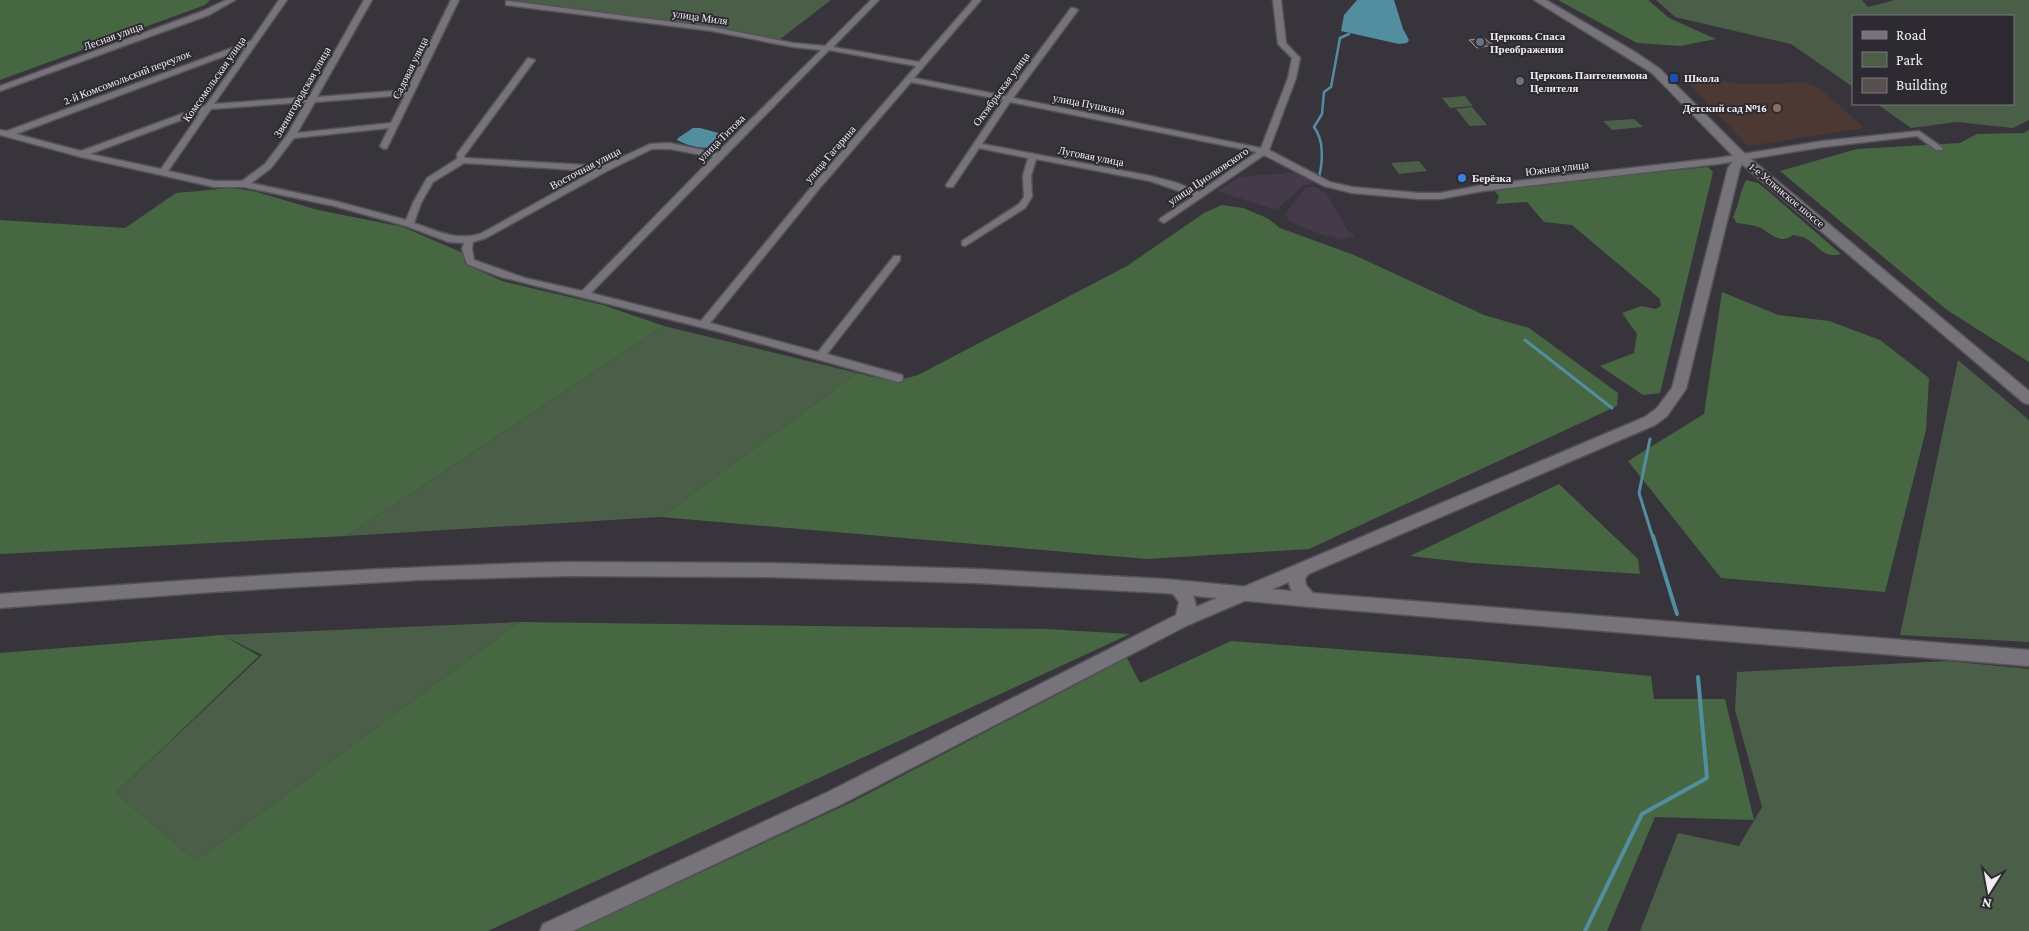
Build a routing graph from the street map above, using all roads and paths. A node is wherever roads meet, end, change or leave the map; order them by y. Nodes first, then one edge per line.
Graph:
1 (231, 0) edge
2 (283, 0) edge
3 (368, 0) edge
4 (455, 0) edge
5 (875, 0) edge
6 (977, 0) edge
7 (1277, 0) edge
8 (1539, 0) edge
9 (509, 2) dead end
10 (1074, 10) dead end
11 (254, 42) junction
12 (828, 48) junction
13 (531, 60) dead end
14 (920, 65) junction
15 (909, 79) junction
16 (0, 89) edge
17 (411, 92) junction
18 (311, 99) junction
19 (1008, 99) junction
20 (208, 107) junction
21 (393, 126) junction
22 (4, 133) edge
23 (291, 136) junction
24 (976, 145) junction
25 (384, 146) dead end
26 (1939, 148) dead end
27 (1264, 151) junction
28 (80, 154) junction
29 (718, 156) junction
30 (1032, 157) junction
31 (1741, 157) junction
32 (462, 160) junction
33 (604, 169) junction
34 (164, 172) junction
35 (244, 184) junction
36 (950, 185) dead end
37 (1200, 195) junction
38 (1164, 220) dead end
39 (409, 224) junction
40 (468, 240) junction
41 (965, 243) dead end
42 (897, 258) dead end
43 (585, 294) junction
44 (703, 325) junction
45 (821, 355) junction
46 (898, 378) dead end
47 (2029, 400) edge
48 (1302, 568) junction
49 (1176, 587) junction
50 (1244, 594) junction
51 (1311, 600) junction
52 (0, 601) edge
53 (1182, 620) junction
54 (2029, 658) edge
55 (550, 931) edge

1 - 16 street, Лесная улица
2 - 11 street, Комсомольская улица
3 - 18 street, Звенигородская улица
4 - 17 street, Садовая улица
5 - 12 street, улица Титова
6 - 14 street, улица Гагарина
7 - 27 street
8 - 31 main road, 1-е Успенское шоссе
9 - 12 street, улица Миля
10 - 19 street, Октябрьская улица
11 - 20 street, Комсомольская улица
11 - 22 street, 2-й Комсомольский переулок
12 - 14 street
12 - 29 street, улица Титова
13 - 32 street
14 - 15 street, улица Гагарина
15 - 19 street, улица Пушкина
15 - 44 street, улица Гагарина
17 - 18 street
17 - 21 street, Садовая улица
18 - 20 street
18 - 23 street, Звенигородская улица
19 - 24 street, Октябрьская улица
19 - 27 street, улица Пушкина
20 - 28 street
20 - 34 street, Комсомольская улица
21 - 23 street
21 - 25 street, Садовая улица
22 - 28 street
23 - 35 street, Звенигородская улица
24 - 30 street, Луговая улица
24 - 36 street, Октябрьская улица
26 - 31 street, Южная улица
27 - 31 street, Южная улица
27 - 37 street, улица Циолковского
28 - 34 street
29 - 33 street, Восточная улица
29 - 43 street, улица Титова
30 - 37 street, Луговая улица
30 - 41 street
31 - 47 main road, 1-е Успенское шоссе
31 - 48 street
32 - 33 street
32 - 39 street
33 - 40 street, Восточная улица
34 - 35 street
35 - 39 street
37 - 38 street, улица Циолковского
39 - 40 street
40 - 43 street
42 - 45 street
43 - 44 street
44 - 45 street
45 - 46 street
48 - 50 street
48 - 51 street
49 - 50 main road
49 - 52 main road
49 - 53 street
50 - 51 main road
50 - 53 street
51 - 54 main road
53 - 55 street

